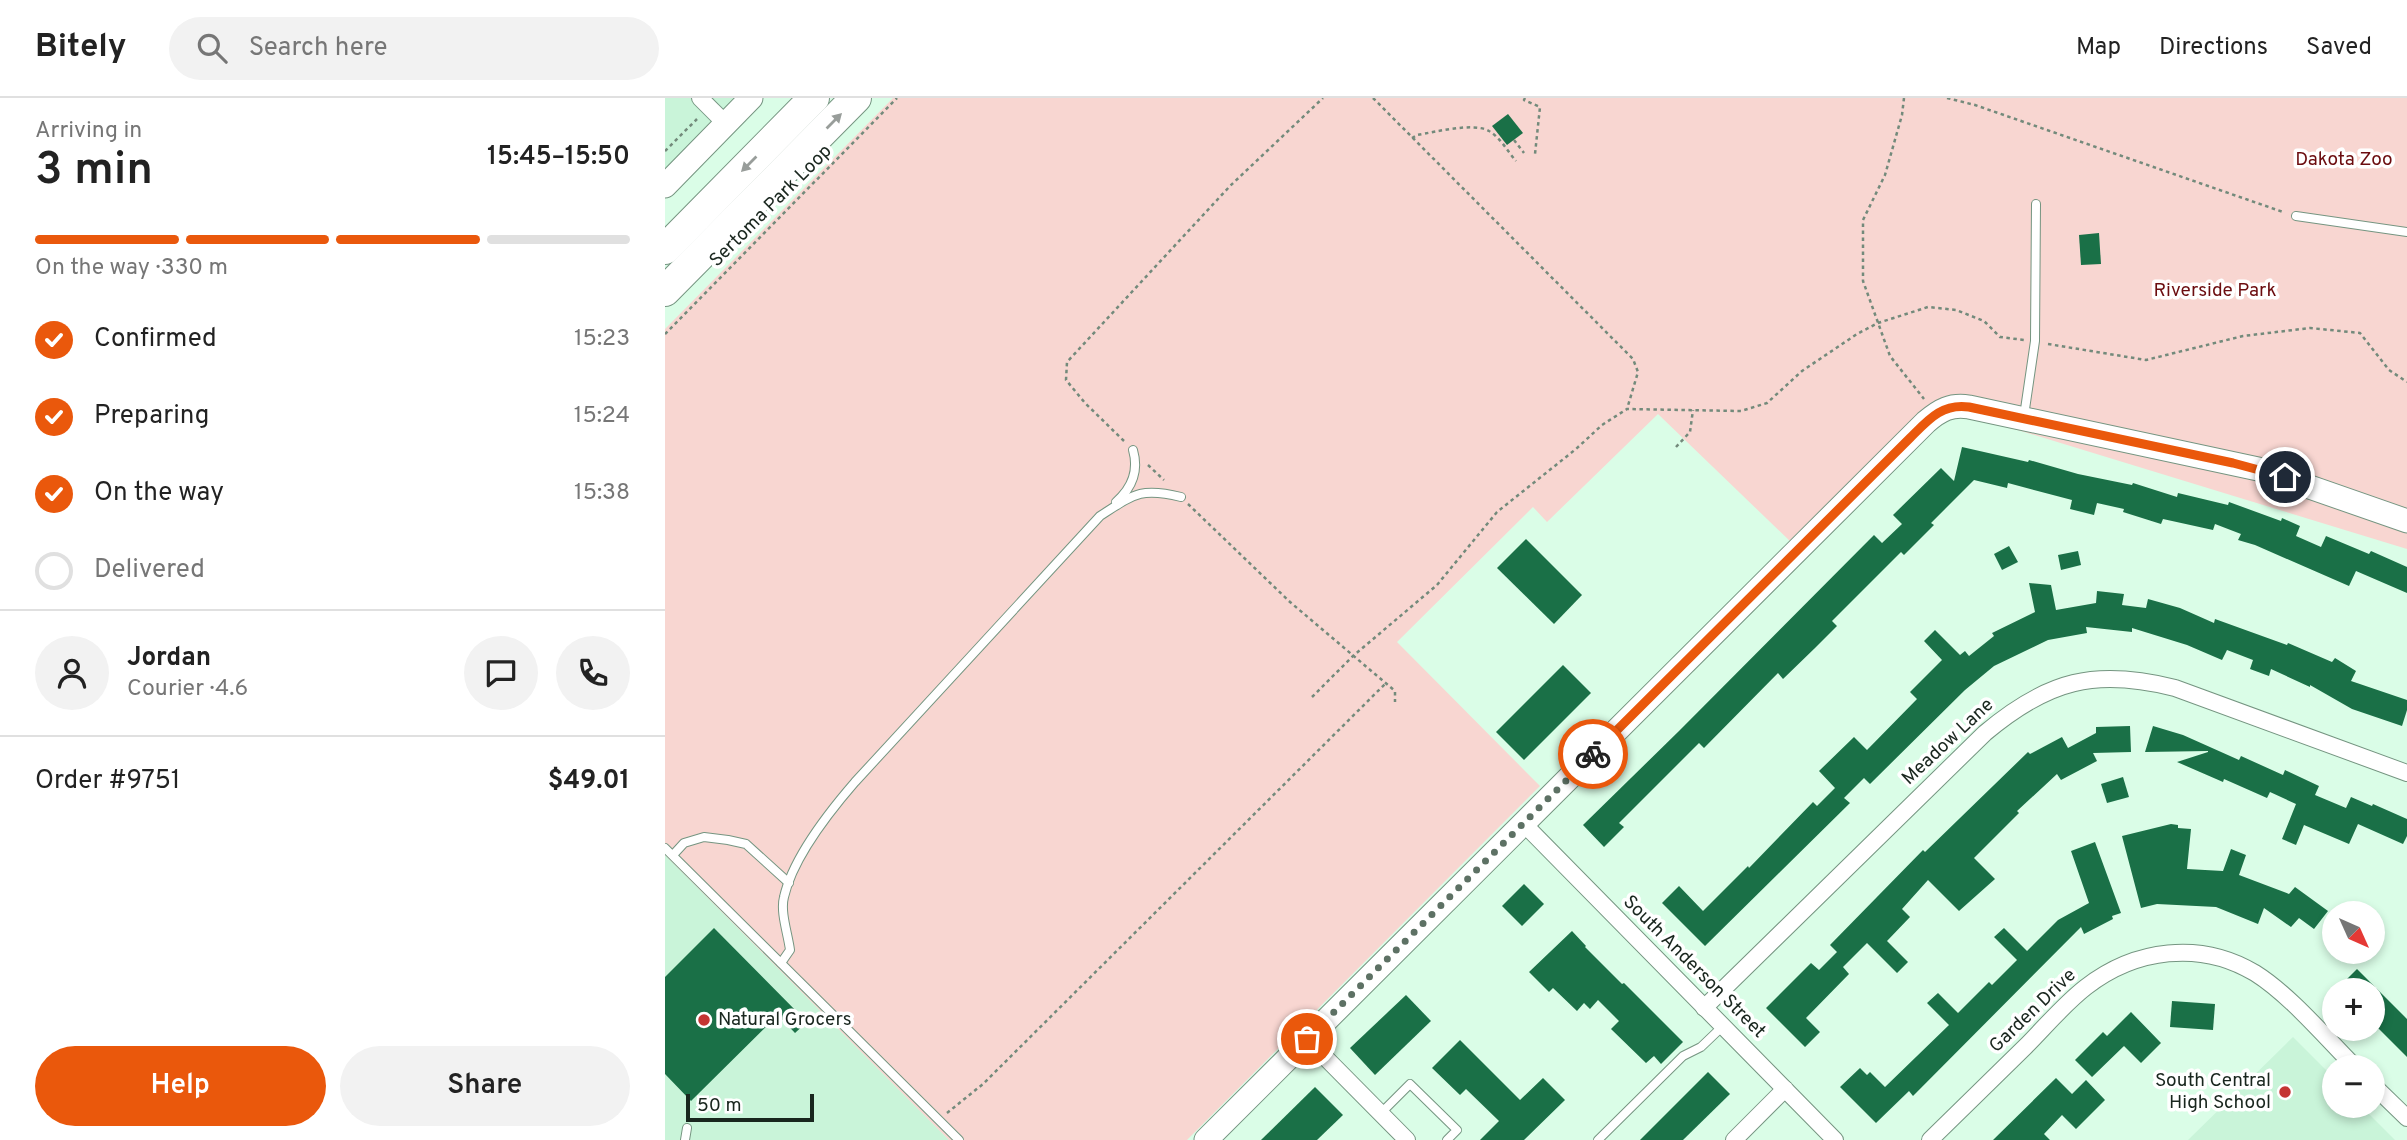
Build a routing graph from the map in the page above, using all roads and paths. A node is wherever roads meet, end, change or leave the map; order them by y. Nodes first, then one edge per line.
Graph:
1 (751, 98) edge
2 (814, 98) edge
3 (856, 98) edge
4 (897, 98) edge
5 (1323, 98) edge
6 (1373, 98) edge
7 (1525, 98) edge
8 (1904, 98) edge
9 (1947, 98) edge
10 (705, 102) edge
11 (726, 124) junction
12 (1412, 138) junction
13 (1514, 140) dead end
14 (665, 151) edge
15 (1524, 153) dead end
16 (1535, 154) dead end
17 (1516, 161) dead end
18 (665, 186) edge
19 (2036, 204) dead end
20 (2296, 216) joint
21 (2407, 232) edge
22 (665, 249) edge
23 (665, 291) edge
24 (1878, 323) junction
25 (665, 334) edge
26 (2035, 341) junction
27 (2407, 382) edge
28 (1627, 409) junction
29 (1693, 410) junction
30 (1936, 414) junction
31 (2023, 419) junction
32 (1676, 447) dead end
33 (1133, 450) junction
34 (1181, 497) junction
35 (1100, 516) junction
36 (2407, 521) edge
37 (1353, 656) junction
38 (1386, 683) junction
39 (1311, 697) dead end
40 (1395, 702) dead end
41 (2407, 773) edge
42 (1523, 823) junction
43 (665, 848) edge
44 (673, 855) junction
45 (789, 883) junction
46 (781, 963) junction
47 (1704, 1008) junction
48 (1723, 1026) junction
49 (1307, 1039) junction
50 (2343, 1055) edge
51 (1785, 1089) junction
52 (2385, 1097) edge
53 (1381, 1113) junction
54 (2407, 1118) edge
55 (939, 1119) junction
56 (687, 1128) dead end
57 (685, 1140) edge
58 (959, 1140) edge
59 (1206, 1140) edge
60 (1407, 1140) edge
61 (1447, 1140) edge
62 (1598, 1140) edge
63 (1734, 1140) edge
64 (1835, 1140) edge
65 (1930, 1140) edge

1 - 11 main road
2 -> 22 highway
23 -> 3 highway
4 - 25 path, Sertoma Park Loop
5 - 33 path
6 - 12 path
7 - 16 path
8 - 24 path
9 - 20 path
10 - 11 street
10 - 14 path
11 - 18 main road
12 - 17 path
12 - 28 path
13 - 15 path
19 - 26 lane
20 - 21 lane
24 - 26 path
24 - 29 path
24 - 30 path
26 - 27 path
26 - 31 lane
28 - 29 path
28 - 37 path
29 - 32 path
30 - 31 main road
30 - 42 main road
31 - 36 main road
33 - 34 path
33 - 35 lane
34 - 35 lane
34 - 37 path
35 - 45 lane
37 - 38 path
37 - 39 path
38 - 40 path
38 - 55 path
41 - 47 street, Meadow Lane
42 - 47 street, South Anderson Street
42 - 49 main road
43 - 44 lane
44 - 45 lane
44 - 46 lane
45 - 46 lane
46 - 55 lane
47 - 48 street, South Anderson Street
48 - 51 street, South Anderson Street
48 - 62 lane
49 - 53 street
49 - 59 main road
50 - 65 street, Garden Drive
51 - 63 street
51 - 64 street, South Anderson Street
52 - 54 street
53 - 60 street
53 - 61 lane
55 - 58 lane
56 - 57 lane

